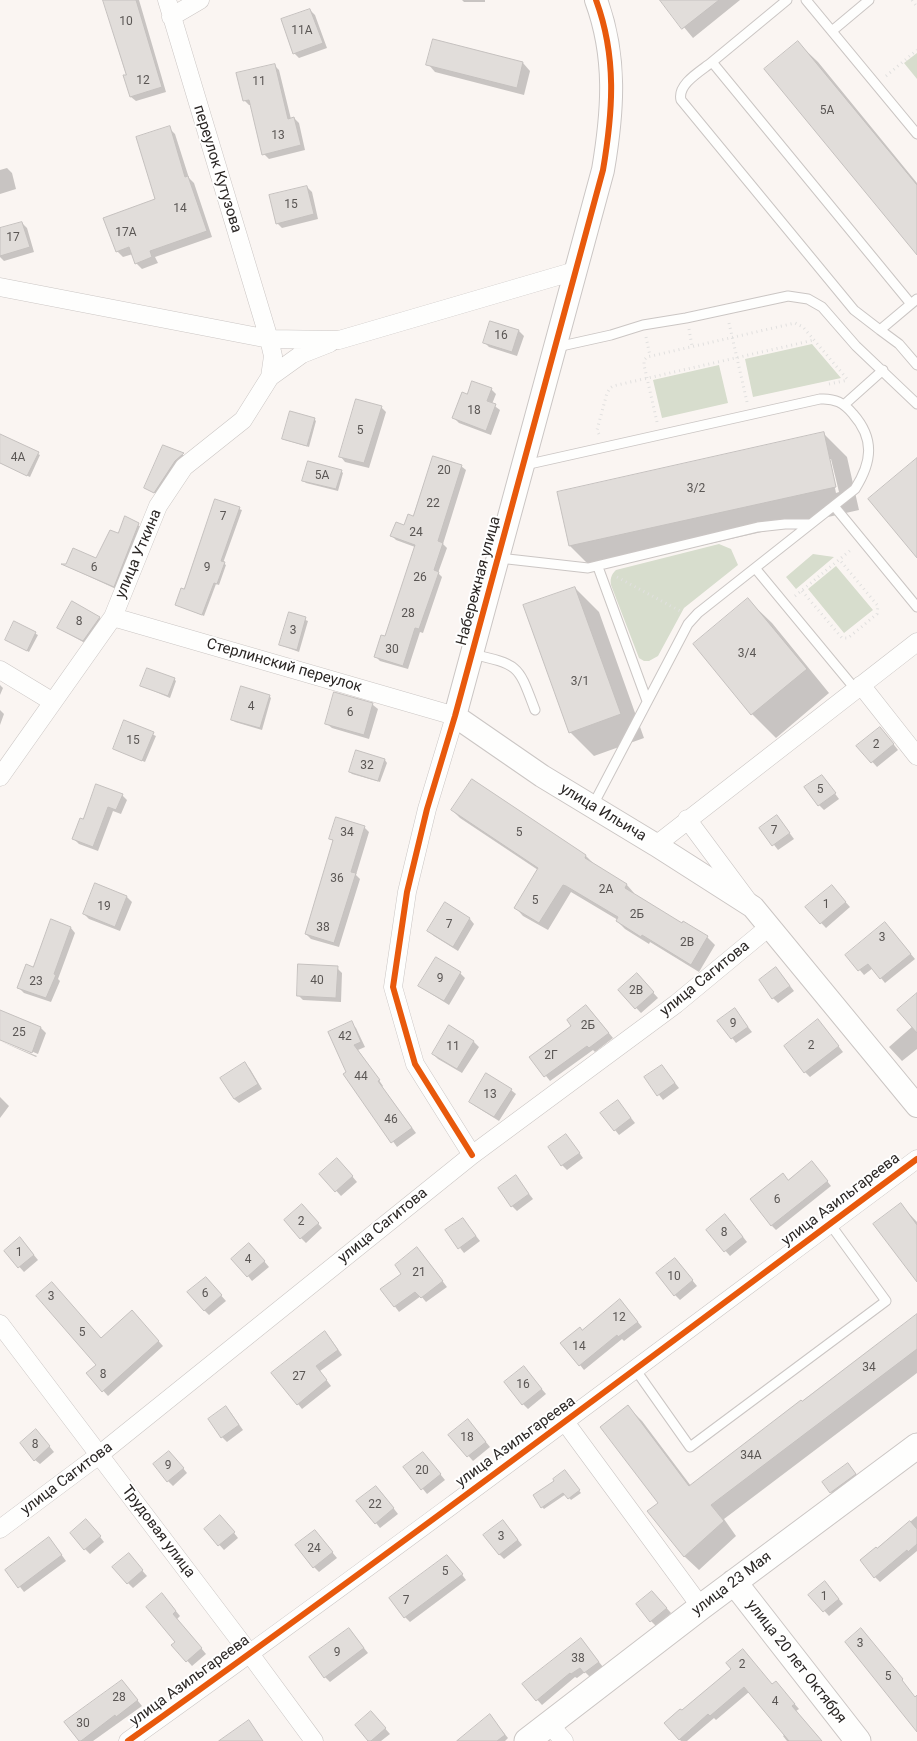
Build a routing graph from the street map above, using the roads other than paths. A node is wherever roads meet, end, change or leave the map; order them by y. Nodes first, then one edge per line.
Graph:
1 (200, 0) edge
2 (596, 0) edge
3 (787, 0) edge
4 (806, 0) edge
5 (868, 0) edge
6 (169, 8) edge
7 (832, 30) junction
8 (712, 62) junction
9 (917, 134) edge
10 (575, 271) junction
11 (0, 287) edge
12 (914, 302) edge
13 (880, 330) junction
14 (268, 339) junction
15 (339, 340) junction
16 (554, 348) junction
17 (917, 365) edge
18 (883, 370) junction
19 (270, 377) junction
20 (845, 404) junction
21 (917, 404) edge
22 (523, 465) junction
23 (834, 506) junction
24 (810, 524) junction
25 (498, 558) junction
26 (598, 567) junction
27 (755, 568) junction
28 (917, 607) edge
29 (113, 617) junction
30 (917, 642) edge
31 (472, 654) junction
32 (0, 670) edge
33 (858, 687) junction
34 (647, 701) junction
35 (53, 702) junction
36 (535, 710) dead end
37 (455, 716) junction
38 (917, 756) edge
39 (0, 777) edge
40 (592, 807) junction
41 (687, 819) junction
42 (656, 845) junction
43 (753, 907) junction
44 (770, 927) junction
45 (917, 1106) edge
46 (472, 1155) junction
47 (917, 1159) edge
48 (830, 1224) junction
49 (0, 1324) edge
50 (635, 1369) junction
51 (565, 1422) junction
52 (917, 1446) edge
53 (99, 1455) junction
54 (0, 1529) edge
55 (734, 1582) junction
56 (701, 1607) junction
57 (250, 1654) junction
58 (557, 1733) edge
59 (128, 1741) edge
60 (314, 1741) edge
61 (527, 1741) edge
62 (858, 1741) edge

1 - 6 street
2 - 10 street, Набережная улица
3 - 8 lane
4 - 7 lane
5 - 7 lane
6 - 14 street, переулок Кутузова
7 - 9 lane
8 - 12 lane
8 - 13 lane
10 - 15 street
10 - 16 street, Набережная улица
11 - 14 street
12 - 13 lane
13 - 17 lane
14 - 15 street
14 - 19 street, улица Уткина
15 - 19 street
16 - 18 lane
16 - 22 street, Набережная улица
18 - 20 lane
18 - 21 lane
19 - 29 street, улица Уткина
20 - 22 lane
20 - 23 lane
22 - 25 street, Набережная улица
23 - 24 lane
23 - 28 lane
24 - 26 lane
24 - 27 lane
25 - 26 lane
25 - 31 street, Набережная улица
26 - 34 lane
27 - 33 lane
27 - 34 lane
29 - 35 street, улица Уткина
29 - 37 street, Стерлинский переулок
30 - 33 street
31 - 36 lane
31 - 37 street, Набережная улица
32 - 35 street
33 - 38 street
33 - 41 street
34 - 40 lane
35 - 39 street, улица Уткина
37 - 40 street, улица Ильича
37 - 46 street, Набережная улица
40 - 42 street, улица Ильича
41 - 42 street
41 - 43 street, улица Ильича
42 - 43 street, улица Ильича
43 - 44 street, улица Ильича
44 - 45 street, улица Ильича
44 - 46 street, улица Сагитова
46 - 53 street, улица Сагитова
47 - 48 street, улица Азильгареева
48 - 50 street, улица Азильгареева
48 - 50 lane
49 - 53 street, Трудовая улица
50 - 51 street, улица Азильгареева
51 - 56 street
51 - 57 street, улица Азильгареева
52 - 55 main road, улица 23 Мая
53 - 54 street, улица Сагитова
53 - 57 street, Трудовая улица
55 - 56 main road, улица 23 Мая
55 - 62 main road, улица 20 лет Октября
56 - 58 main road, улица 23 Мая
57 - 59 street, улица Азильгареева
57 - 60 street, Трудовая улица
58 - 61 main road, улица 23 Мая

